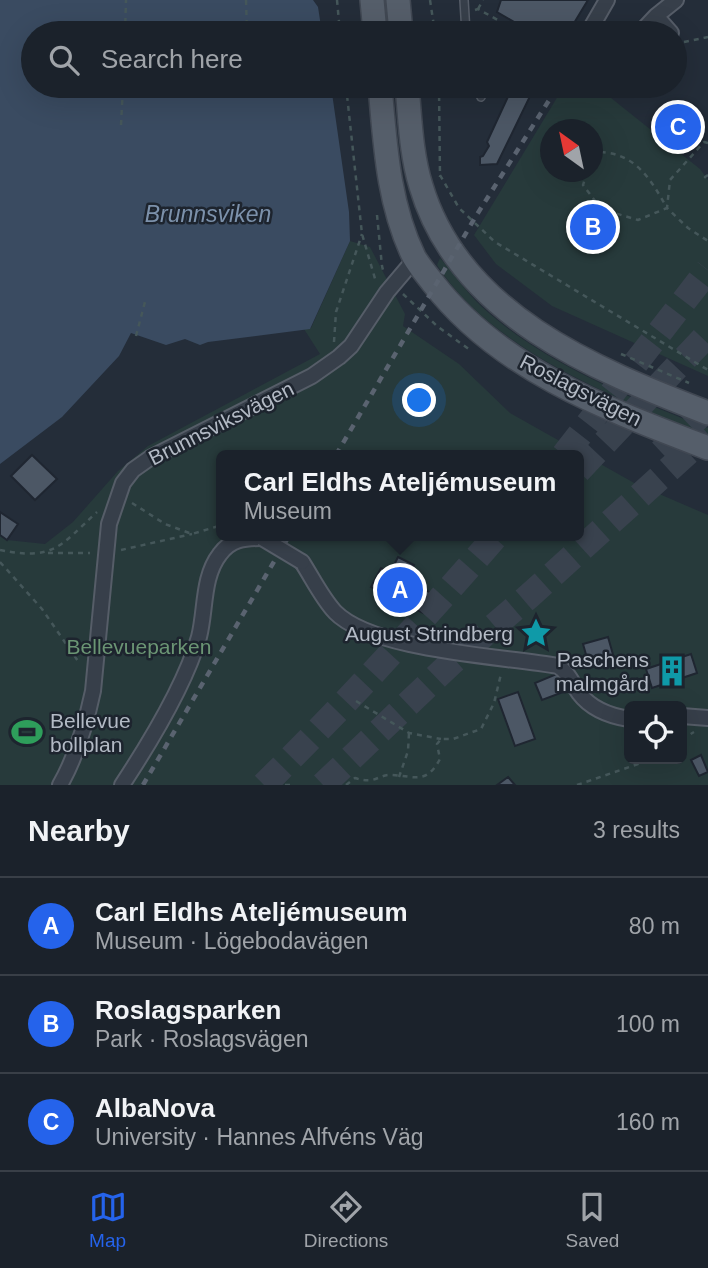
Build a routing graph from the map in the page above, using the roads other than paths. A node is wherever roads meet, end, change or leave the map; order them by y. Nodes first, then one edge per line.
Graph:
1 (372, 0) edge
2 (398, 0) edge
3 (464, 0) edge
4 (607, 0) edge
5 (676, 0) edge
6 (656, 16) junction
7 (374, 21) edge
8 (400, 21) edge
9 (465, 21) edge
10 (595, 21) edge
11 (651, 21) edge
12 (660, 21) edge
13 (381, 98) edge
14 (408, 98) edge
15 (415, 259) junction
16 (708, 413) edge
17 (708, 449) edge
18 (237, 541) edge
19 (267, 541) edge
20 (687, 716) edge
21 (624, 718) edge
22 (708, 718) edge
23 (60, 785) edge
24 (122, 785) edge

1 - 7 main road
2 - 8 main road
3 - 9 lane
4 - 10 street
5 - 6 street
6 - 11 street
6 - 12 street
13 - 15 main road, Roslagsvägen
14 - 16 main road, Roslagsvägen
15 - 17 main road, Roslagsvägen
15 - 23 street, Brunnsviksvägen
18 - 24 street, bridge
19 - 21 street, bridge
20 - 22 street

